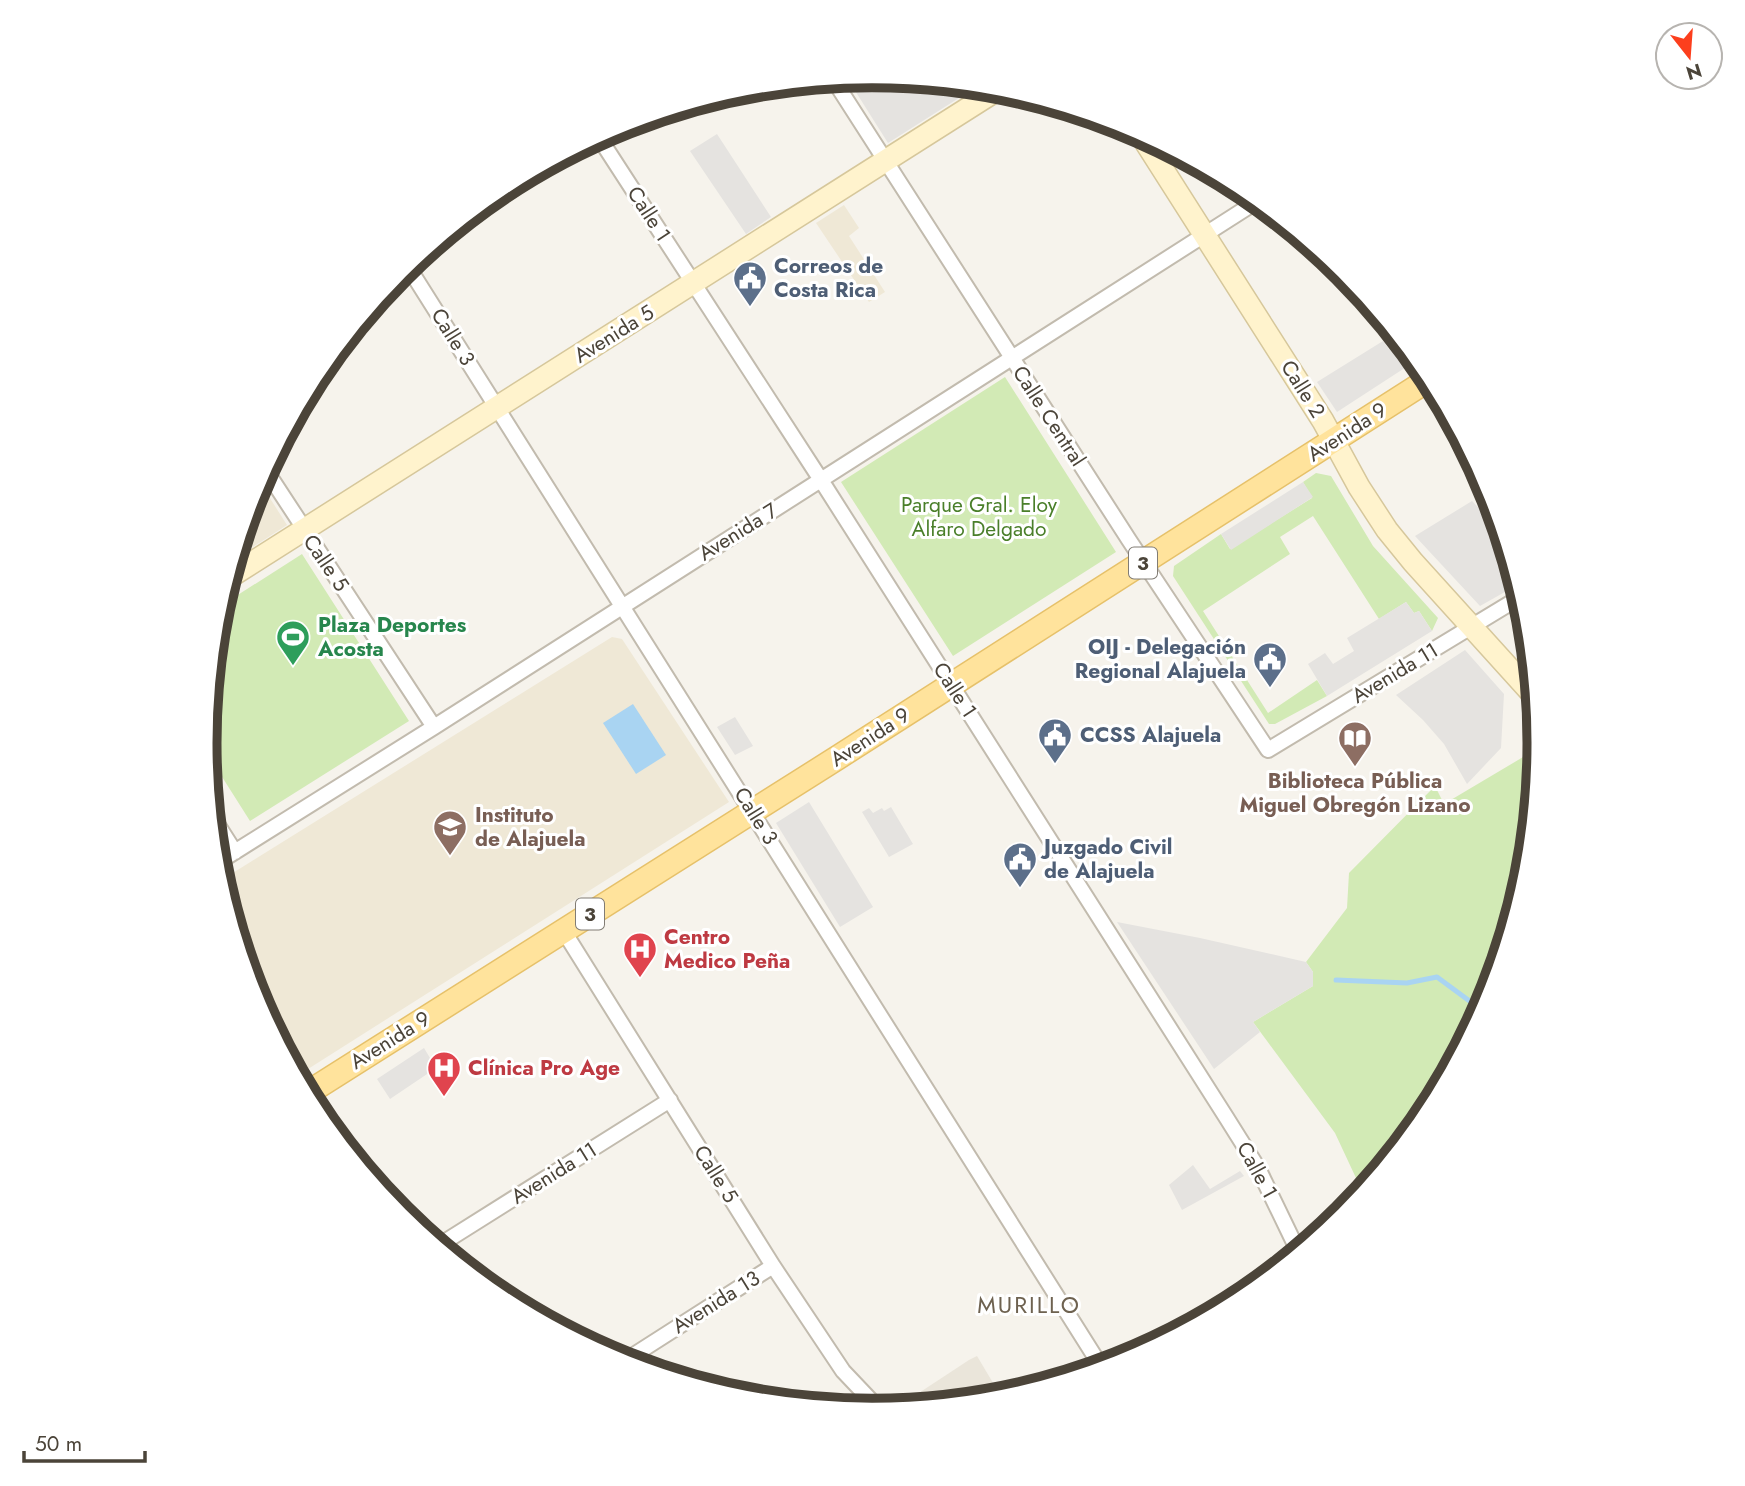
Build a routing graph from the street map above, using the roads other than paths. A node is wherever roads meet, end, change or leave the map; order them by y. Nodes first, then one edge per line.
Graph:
1 (840, 89) edge
2 (985, 98) edge
3 (604, 145) edge
4 (1150, 150) edge
5 (887, 160) junction
6 (1249, 207) edge
7 (1205, 235) junction
8 (413, 275) edge
9 (694, 284) junction
10 (1012, 357) junction
11 (1421, 384) edge
12 (497, 407) junction
13 (1334, 440) junction
14 (272, 480) edge
15 (821, 480) junction
16 (304, 530) junction
17 (1145, 562) junction
18 (240, 571) edge
19 (1512, 602) edge
20 (622, 606) junction
21 (1472, 626) junction
22 (951, 685) junction
23 (1525, 686) edge
24 (434, 727) junction
25 (1268, 750) joint
26 (753, 812) junction
27 (224, 835) edge
28 (235, 852) junction
29 (228, 856) edge
30 (563, 930) junction
31 (315, 1088) edge
32 (670, 1100) junction
33 (446, 1241) edge
34 (1295, 1244) edge
35 (773, 1266) junction
36 (635, 1354) edge
37 (1096, 1359) edge
38 (869, 1398) edge

1 - 5 street, Calle Central
2 - 5 street, Avenida 5
3 - 9 street, Calle 1
4 - 7 street, Calle 2
5 - 9 street, Avenida 5
5 - 10 street, Calle Central
6 - 7 street, Avenida 7
7 - 10 street, Avenida 7
7 - 13 street, Calle 2
8 - 12 street, Calle 3
9 - 12 street, Avenida 5
9 - 15 street, Calle 1
10 - 15 street, Avenida 7
10 - 17 street, Calle Central
11 - 13 main road, Avenida 9 / 3
12 - 16 street, Avenida 5
12 - 20 street, Calle 3
13 - 17 main road, Avenida 9 / 3
13 - 21 street, Calle 2
14 - 16 street, Calle 5
15 - 20 street, Avenida 7
15 - 22 street, Calle 1
16 - 18 street, Avenida 5
16 - 24 street, Calle 5
17 - 22 main road, Avenida 9 / 3
17 - 25 street, Calle Central
19 - 21 street, Avenida 11
20 - 24 street, Avenida 7
20 - 26 street, Calle 3
21 - 23 street, Calle 2
21 - 25 street, Avenida 11
22 - 26 main road, Avenida 9 / 3
22 - 34 street, Calle 1
24 - 28 street, Avenida 7
26 - 30 main road, Avenida 9 / 3
26 - 37 street, Calle 3
27 - 28 street
28 - 29 street, Avenida 7
30 - 31 main road, Avenida 9 / 3
30 - 32 street, Calle 5
32 - 33 street, Avenida 11
32 - 35 street, Calle 5
35 - 36 street, Avenida 13
35 - 38 street, Calle 5

